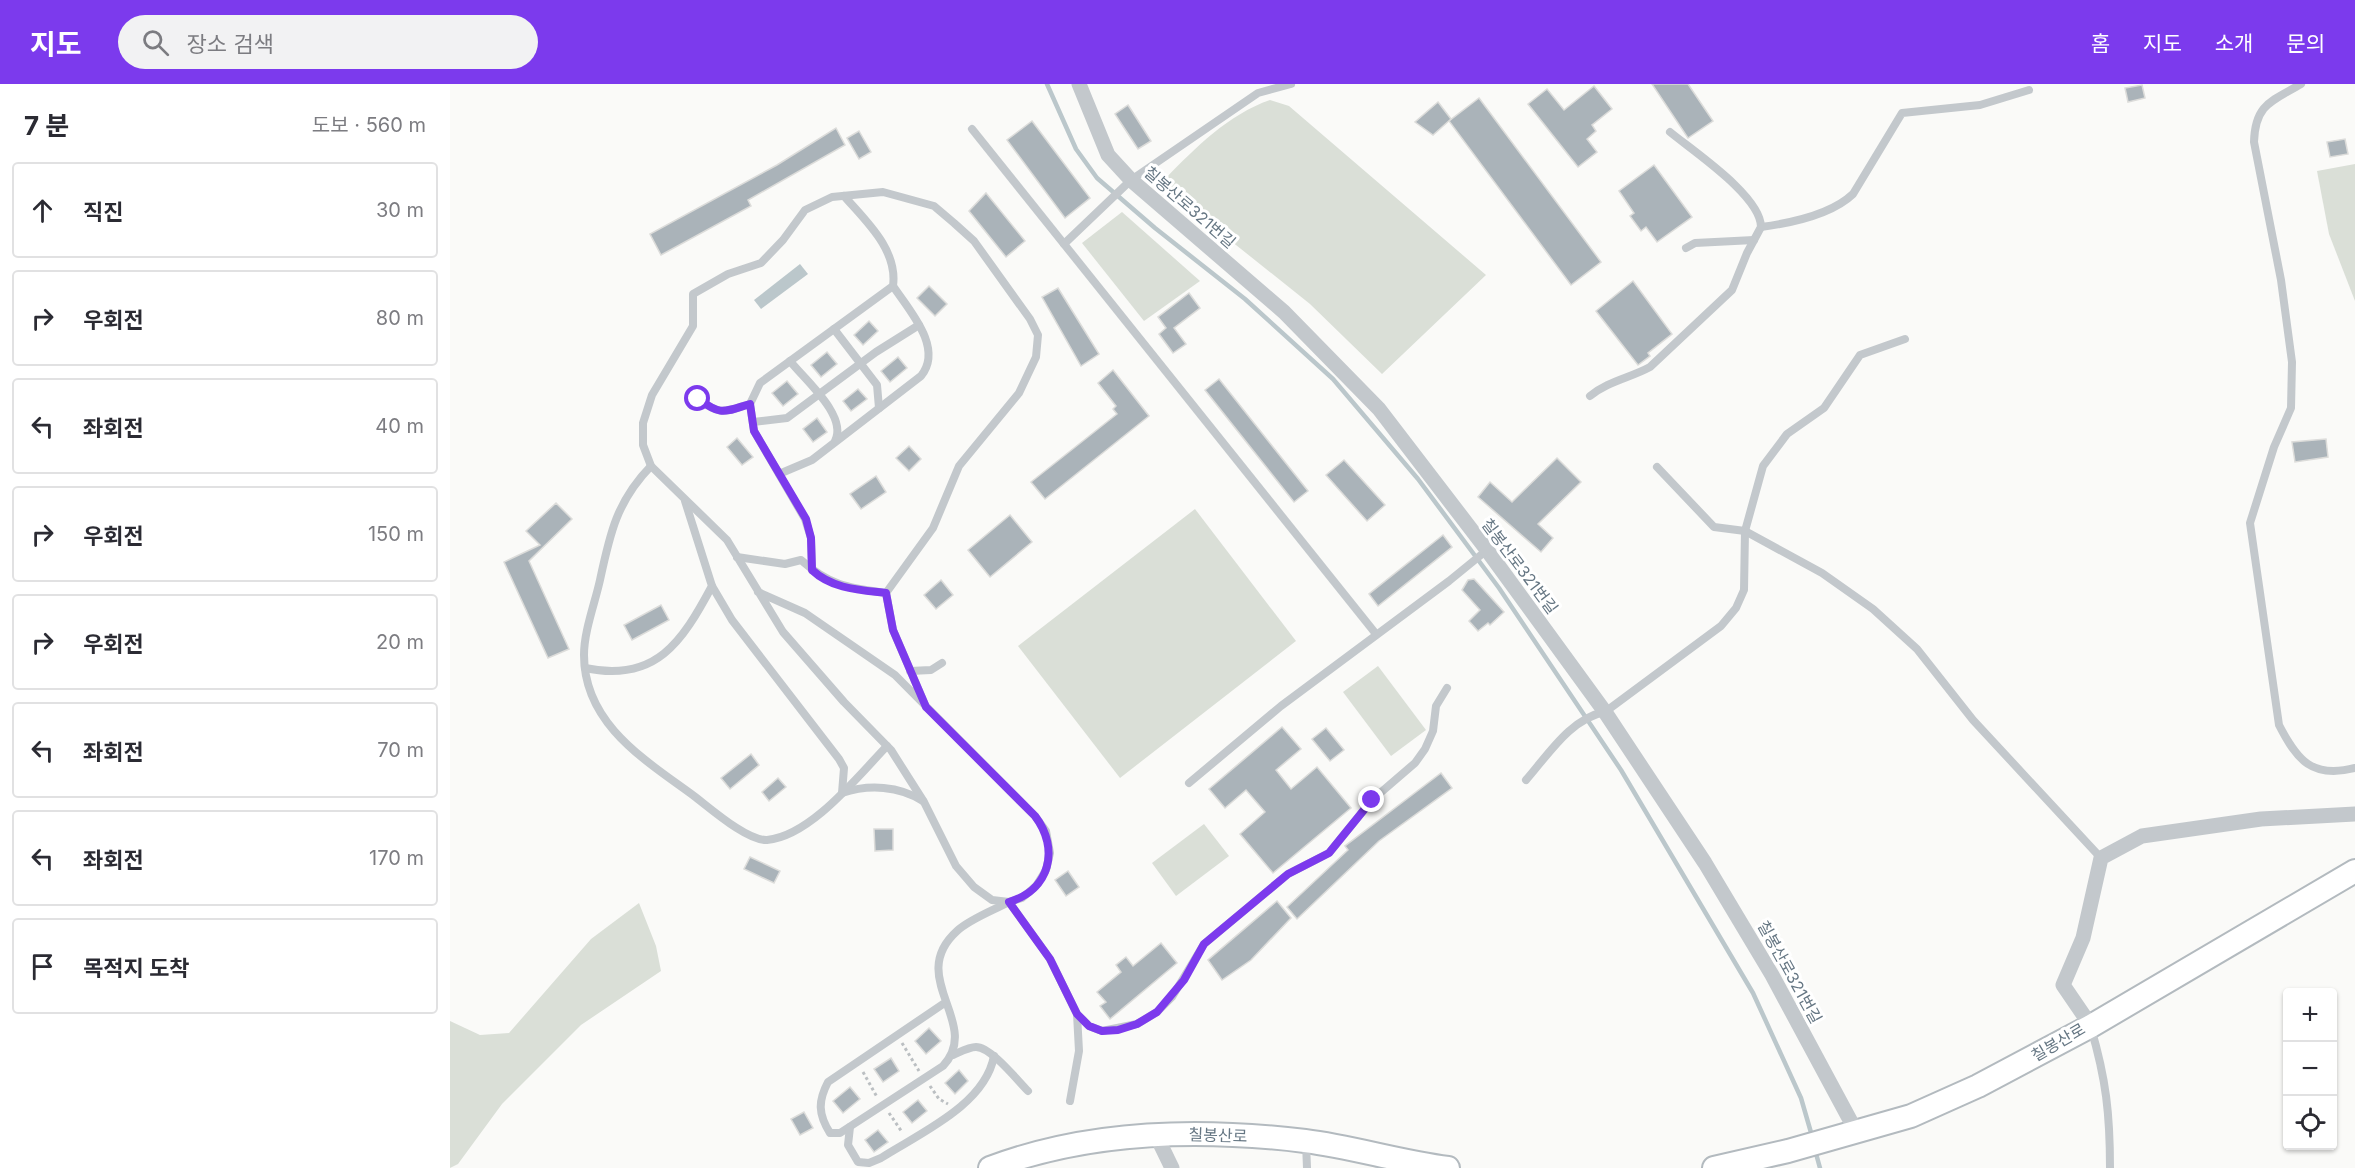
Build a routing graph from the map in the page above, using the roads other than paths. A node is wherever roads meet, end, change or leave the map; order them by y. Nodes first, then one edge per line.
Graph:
1 (1079, 84) edge
2 (1291, 84) edge
3 (2301, 84) edge
4 (2029, 90) dead end
5 (972, 129) dead end
6 (1670, 132) dead end
7 (1131, 180) junction
8 (844, 196) junction
9 (1761, 227) junction
10 (1754, 240) junction
11 (1064, 244) junction
12 (1686, 248) dead end
13 (893, 286) junction
14 (919, 325) junction
15 (834, 328) junction
16 (1905, 339) dead end
17 (790, 361) junction
18 (861, 363) junction
19 (818, 395) junction
20 (1590, 396) dead end
21 (698, 399) dead end
22 (750, 404) junction
23 (879, 408) junction
24 (753, 422) junction
25 (834, 443) junction
26 (651, 466) junction
27 (1657, 467) dead end
28 (779, 474) junction
29 (685, 499) junction
30 (1745, 531) junction
31 (1487, 550) junction
32 (737, 557) junction
33 (812, 570) junction
34 (712, 586) junction
35 (758, 592) junction
36 (886, 593) junction
37 (1376, 634) junction
38 (942, 663) dead end
39 (585, 668) junction
40 (910, 671) junction
41 (1447, 688) dead end
42 (926, 707) junction
43 (1600, 713) junction
44 (887, 746) junction
45 (2355, 768) edge
46 (1526, 780) dead end
47 (1189, 783) dead end
48 (842, 793) junction
49 (924, 802) junction
50 (2355, 814) edge
51 (2101, 858) junction
52 (2355, 871) edge
53 (1009, 902) junction
54 (946, 1002) junction
55 (1077, 1014) junction
56 (2091, 1026) junction
57 (953, 1055) junction
58 (994, 1056) junction
59 (1028, 1091) dead end
60 (1070, 1101) dead end
61 (850, 1127) junction
62 (1156, 1135) junction
63 (1847, 1135) junction
64 (1306, 1141) junction
65 (990, 1168) edge
66 (1172, 1168) edge
67 (1307, 1168) edge
68 (1448, 1168) edge
69 (1720, 1168) edge
70 (2110, 1168) edge

1 - 7 street, 칠봉산로321번길
2 - 7 lane
3 - 45 lane
4 - 9 lane
5 - 11 lane
6 - 9 lane
7 - 11 lane
7 - 31 street, 칠봉산로321번길
8 - 13 lane
8 - 26 lane
8 - 36 lane
9 - 10 lane
10 - 12 lane
10 - 20 lane
11 - 37 lane
13 - 14 lane
13 - 15 lane
14 - 18 lane
14 - 23 lane
15 - 17 lane
15 - 18 lane
16 - 30 lane
17 - 19 lane
17 - 22 lane
18 - 19 lane
18 - 23 lane
19 - 24 lane
19 - 25 lane
21 - 22 lane
22 - 24 lane
23 - 25 lane
24 - 28 lane
25 - 28 lane
26 - 29 lane
26 - 39 lane
27 - 30 lane
28 - 33 lane
29 - 32 lane
29 - 34 lane
30 - 43 lane
30 - 51 lane
31 - 37 lane
31 - 43 street, 칠봉산로321번길
32 - 33 lane
32 - 35 lane
33 - 36 lane
34 - 39 lane
34 - 48 lane
35 - 42 lane
35 - 44 lane
36 - 40 lane
37 - 47 lane
38 - 40 lane
39 - 48 lane
40 - 42 lane
41 - 55 lane
42 - 53 lane
43 - 46 lane
43 - 63 street, 칠봉산로321번길
44 - 48 lane
44 - 49 lane
48 - 49 lane
49 - 53 lane
50 - 51 street
51 - 56 street, 칠봉산로
52 - 56 street
53 - 54 lane
53 - 55 lane
54 - 57 lane
54 - 61 lane
55 - 60 lane
56 - 63 street, 칠봉산로
56 - 70 lane
57 - 58 lane
57 - 61 lane
58 - 59 lane
58 - 61 lane
62 - 64 street, 칠봉산로
62 - 65 street, 칠봉산로
62 - 66 street
63 - 69 street, 칠봉산로
64 - 67 lane
64 - 68 street, 칠봉산로

